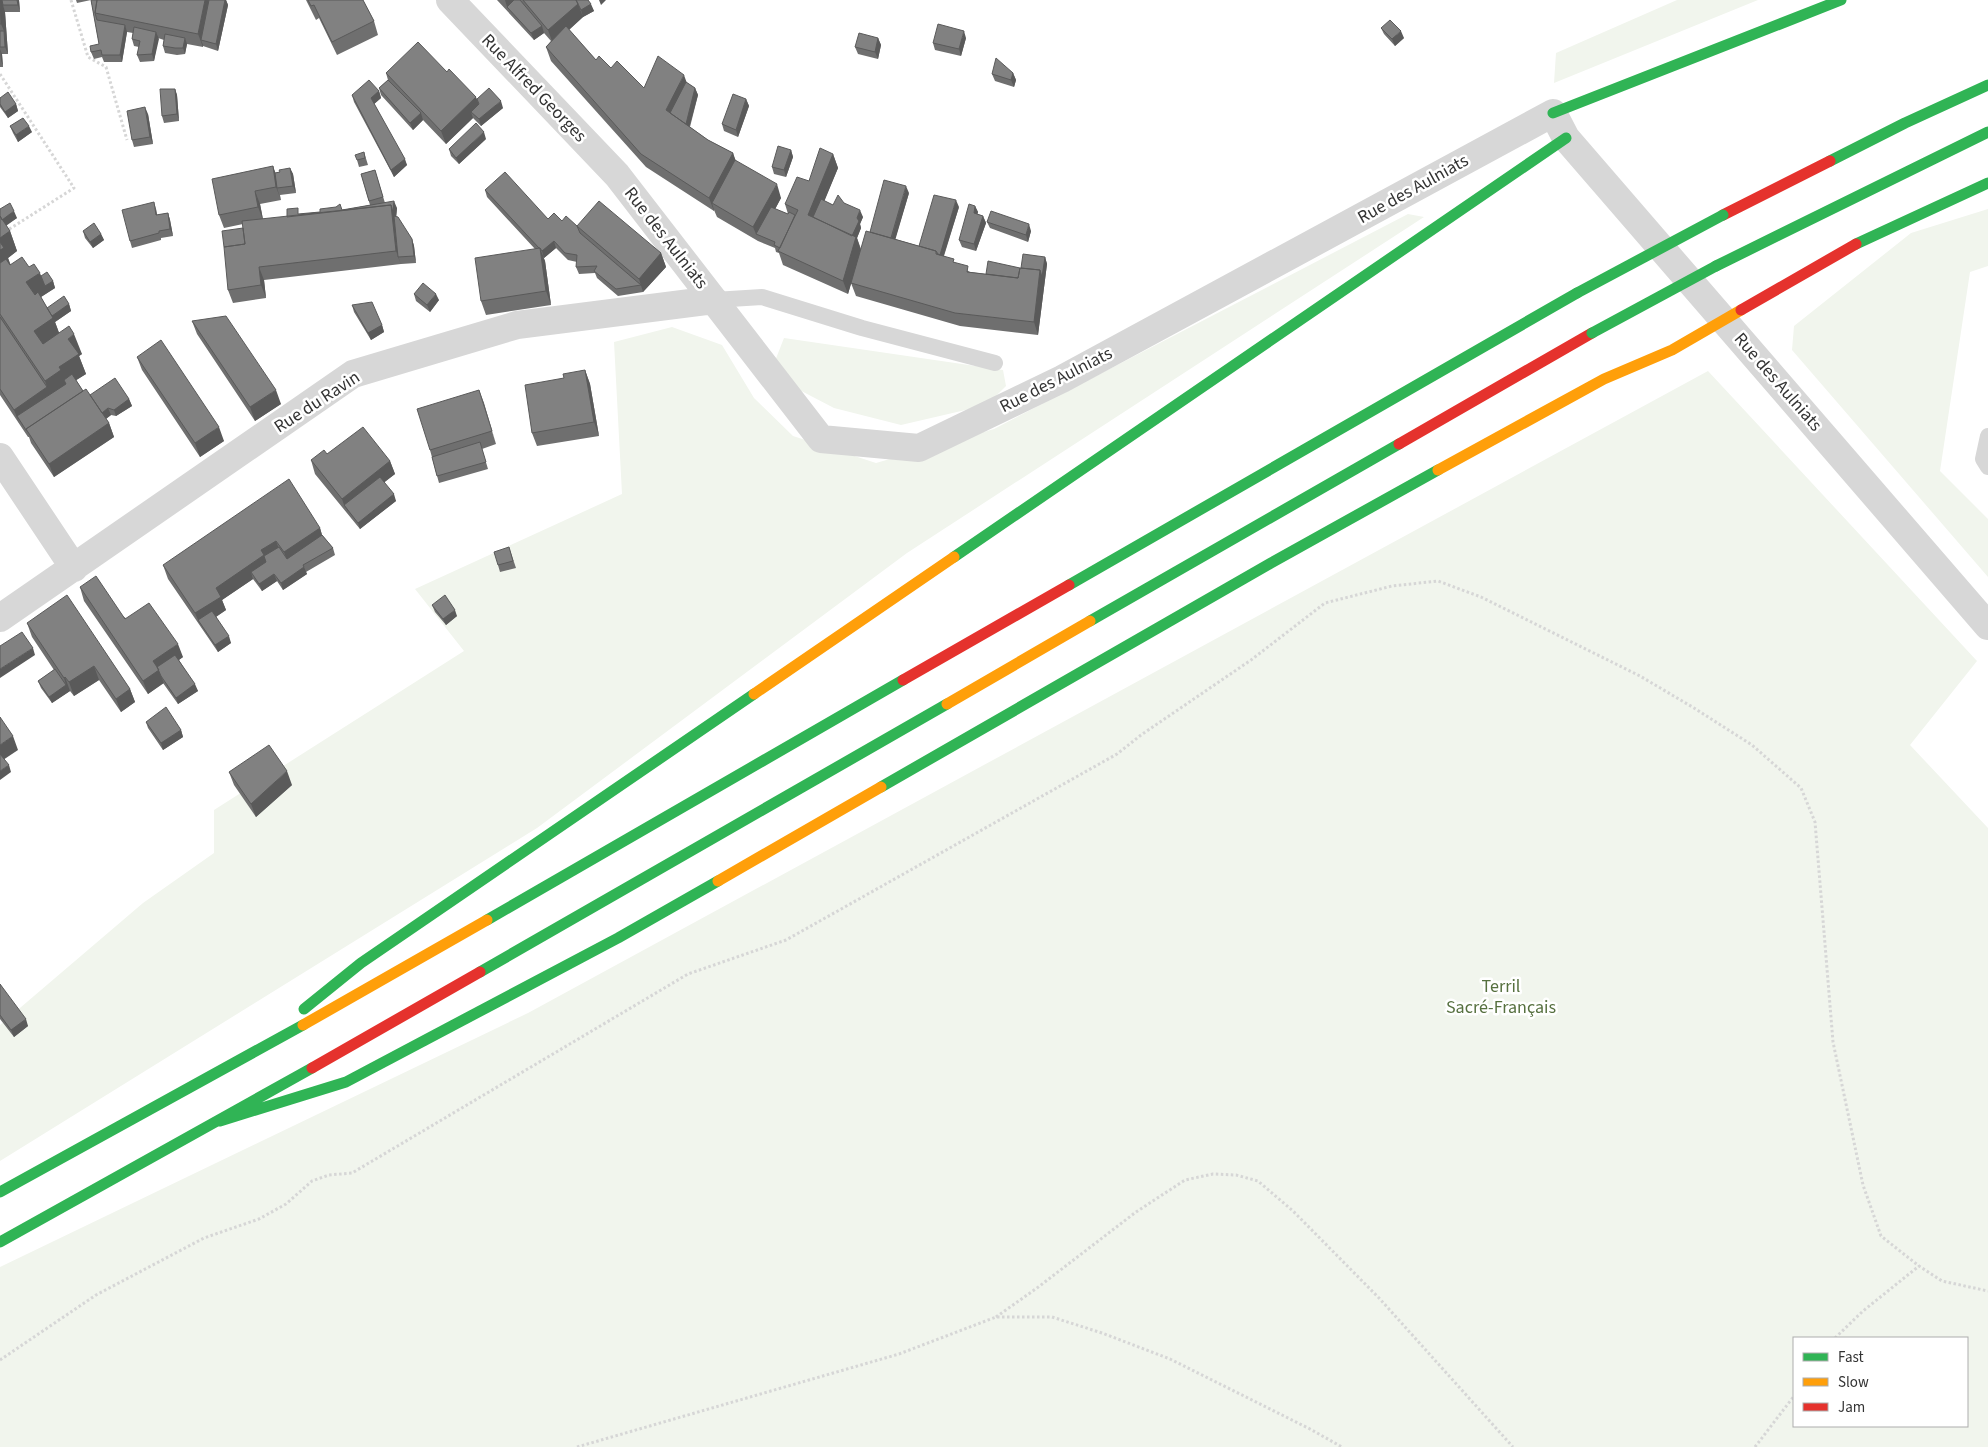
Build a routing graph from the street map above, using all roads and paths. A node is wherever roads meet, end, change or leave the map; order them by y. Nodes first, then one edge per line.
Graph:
1 (71, 0) edge
2 (450, 0) edge
3 (1842, 0) edge
4 (0, 74) edge
5 (1988, 85) edge
6 (1553, 113) junction
7 (1988, 132) edge
8 (1566, 138) junction
9 (127, 140) dead end
10 (617, 175) joint
11 (1988, 183) edge
12 (0, 235) edge
13 (714, 300) junction
14 (1725, 320) junction
15 (995, 363) dead end
16 (1988, 436) edge
17 (0, 456) edge
18 (1988, 467) edge
19 (74, 568) junction
20 (0, 618) edge
21 (1986, 621) edge
22 (239, 1062) junction
23 (220, 1121) junction
24 (0, 1192) edge
25 (0, 1242) edge
26 (1919, 1266) junction
27 (1988, 1291) edge
28 (996, 1317) junction
29 (1836, 1337) edge
30 (0, 1360) edge
31 (1793, 1397) edge
32 (577, 1447) edge
33 (1342, 1447) edge
34 (1513, 1447) edge
35 (1755, 1447) edge

1 - 9 path
2 - 10 street, Rue Alfred Georges
3 - 6 highway
4 - 12 path
5 - 22 highway, bridge
6 - 8 street, Rue des Aulniats
6 - 13 street, Rue des Aulniats
7 - 23 highway, bridge
8 - 14 street, Rue des Aulniats
8 - 22 highway
10 - 13 street, Rue des Aulniats
11 - 14 highway
13 - 15 lane, Rue des Aulniats
13 - 19 street, Rue du Ravin
14 - 21 street, Rue des Aulniats
14 - 23 highway
16 - 18 lane
17 - 19 street
19 - 20 street, Rue du Ravin
22 - 24 highway
23 - 25 highway
26 - 27 path
26 - 29 path
26 - 30 path
28 - 32 path
28 - 33 path
28 - 34 path
31 - 35 path

